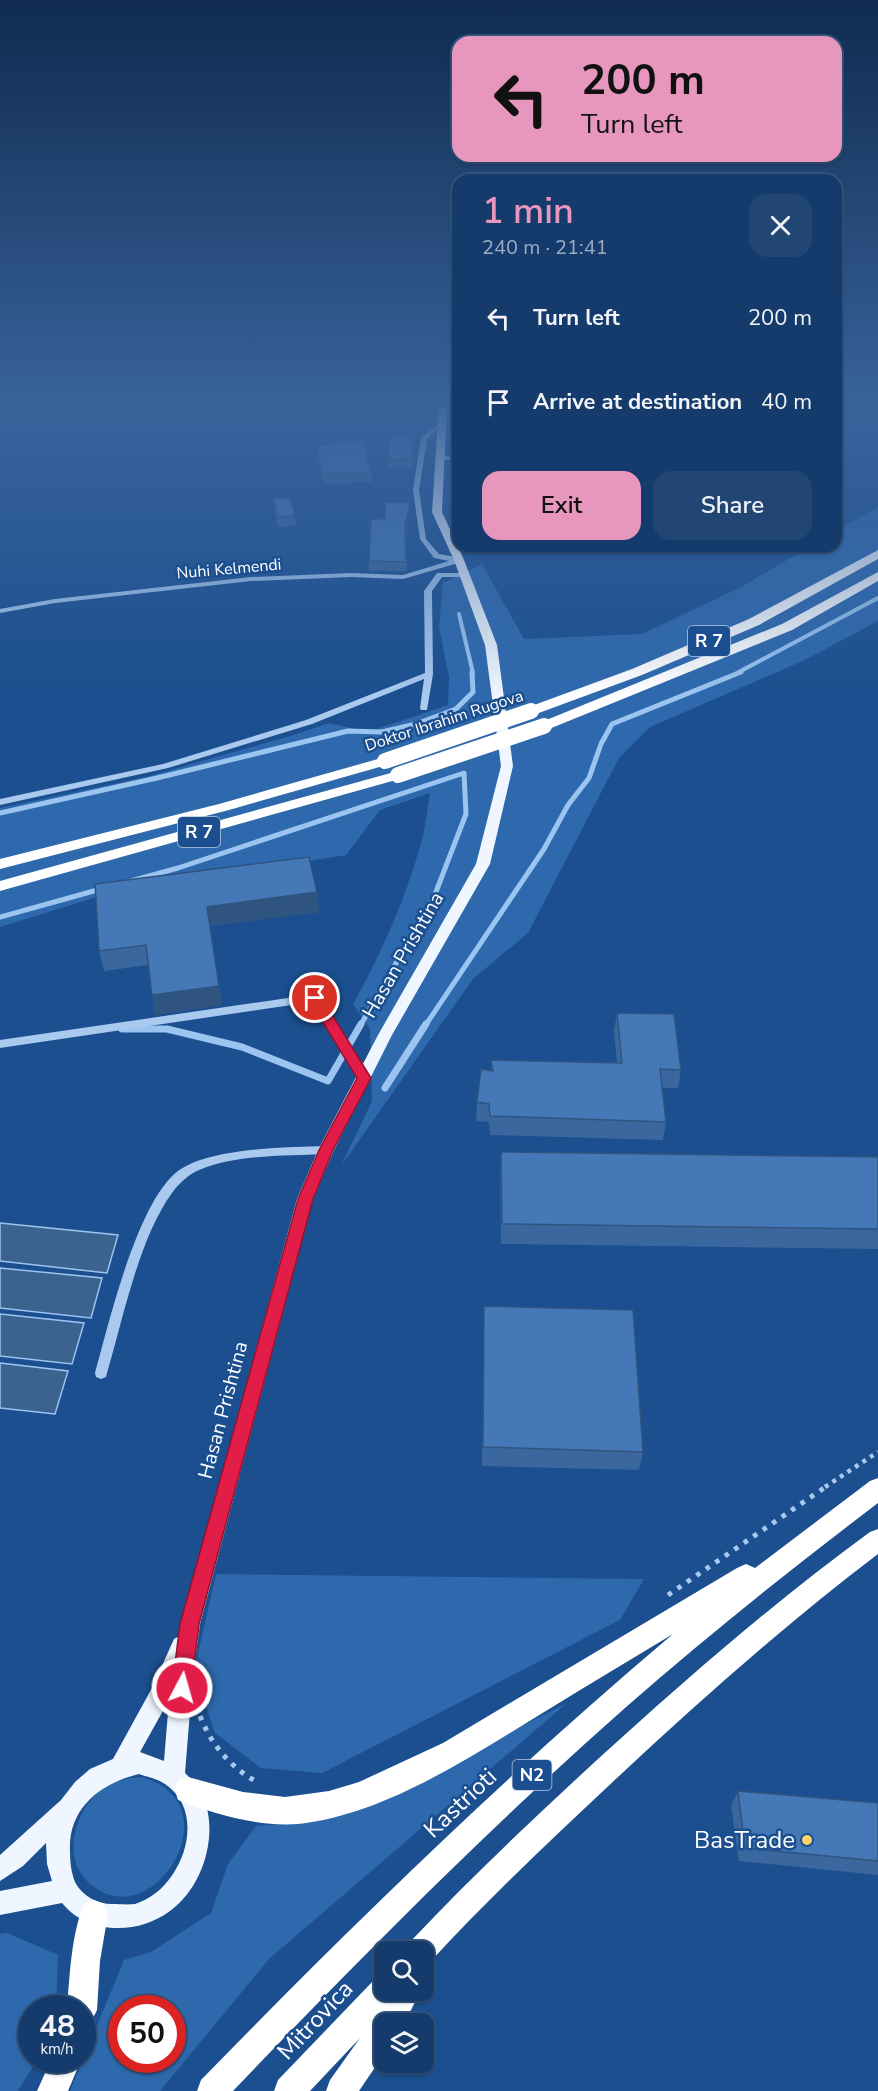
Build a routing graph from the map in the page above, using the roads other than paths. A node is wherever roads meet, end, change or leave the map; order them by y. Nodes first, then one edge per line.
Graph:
1 (418, 502) edge
2 (438, 502) edge
3 (452, 546) edge
4 (455, 552) edge
5 (878, 554) edge
6 (462, 568) junction
7 (878, 576) edge
8 (0, 611) edge
9 (429, 674) junction
10 (424, 708) dead end
11 (0, 802) edge
12 (0, 864) edge
13 (0, 886) edge
14 (0, 1044) edge
15 (364, 1078) junction
16 (326, 1150) junction
17 (101, 1372) dead end
18 (878, 1489) edge
19 (815, 1535) junction
20 (878, 1540) edge
21 (190, 1624) junction
22 (121, 1765) junction
23 (181, 1782) junction
24 (71, 1804) junction
25 (0, 1869) edge
26 (67, 1890) junction
27 (0, 1903) edge
28 (94, 1914) junction
29 (452, 1917) junction
30 (430, 1941) edge
31 (434, 1946) edge
32 (83, 1995) edge
33 (374, 2001) edge
34 (374, 2043) edge
35 (60, 2073) edge
36 (52, 2091) edge
37 (212, 2091) edge
38 (289, 2091) edge
39 (341, 2091) edge

1 - 6 street
2 - 3 main road, Hasan Prishtina
4 - 6 main road, Hasan Prishtina
5 - 12 highway, Doktor Ibrahim Rugova / R 7, bridge
6 - 8 street, Nuhi Kelmendi
6 - 9 street
6 - 15 main road, Hasan Prishtina
7 - 13 highway, Doktor Ibrahim Rugova / R 7, bridge
9 - 10 street
9 - 11 street
14 - 15 street
15 - 16 main road, Hasan Prishtina
16 - 17 street
16 - 21 main road, Hasan Prishtina
18 - 19 highway, Kastrioti / N2
19 - 23 highway
19 - 37 highway, Kastrioti / N2
20 - 29 highway, N2
21 - 22 main road, Hasan Prishtina
21 - 23 main road, Hasan Prishtina
22 - 23 main road
22 - 24 main road
23 - 28 main road
24 - 25 main road
24 - 26 main road
26 - 27 main road
26 - 28 main road
28 - 32 highway
29 - 30 highway, N2
29 - 31 highway
33 - 38 highway, Mitrovica
34 - 39 highway
35 - 36 highway

